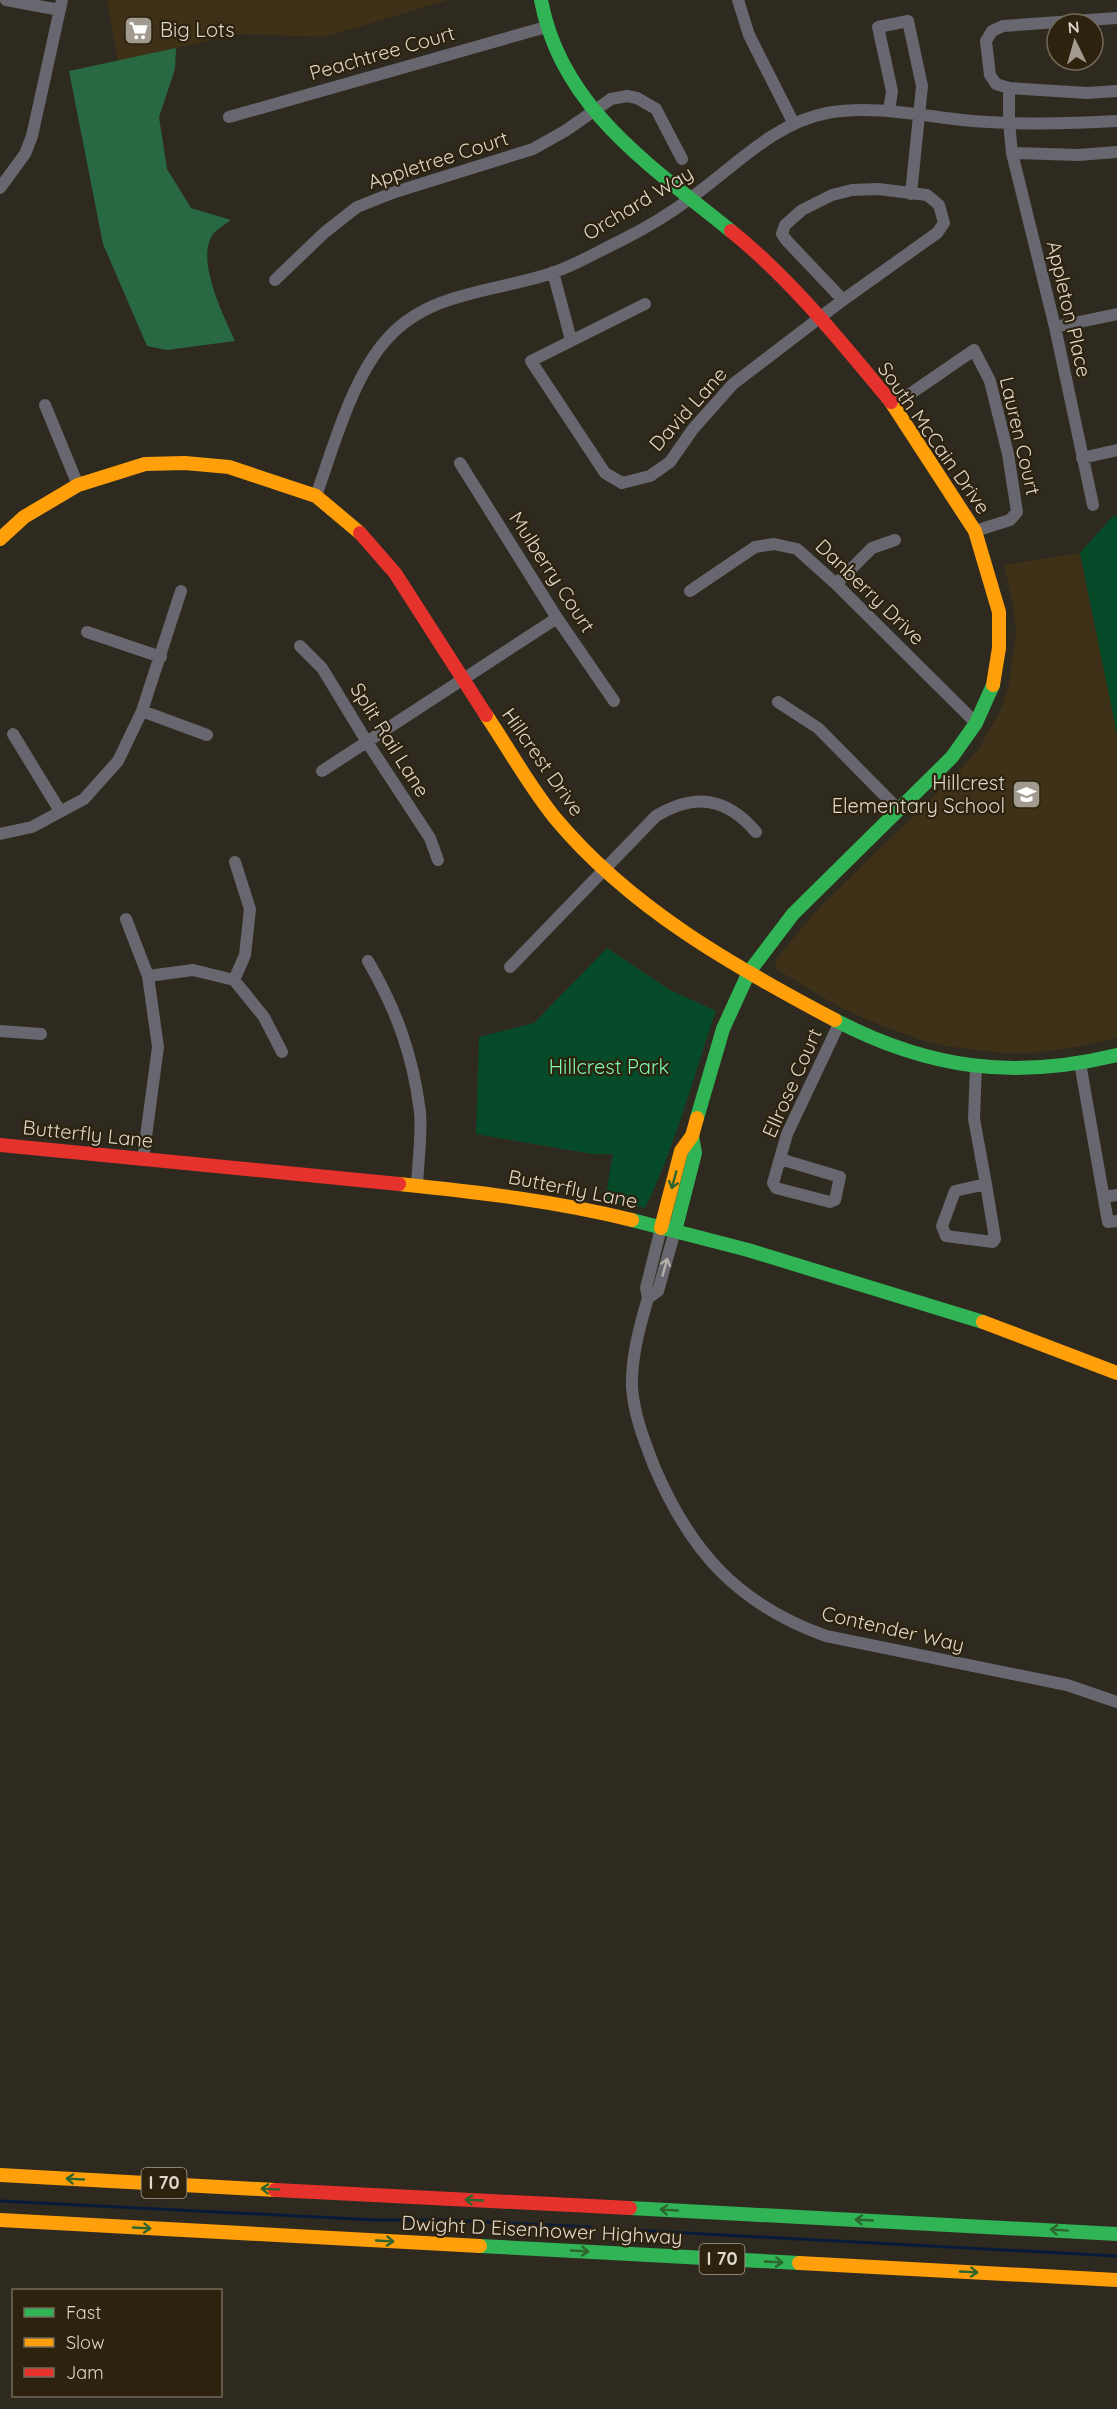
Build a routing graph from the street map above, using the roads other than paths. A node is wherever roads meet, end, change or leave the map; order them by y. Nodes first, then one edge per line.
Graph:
1 (6, 0) edge
2 (541, 0) edge
3 (738, 0) edge
4 (61, 5) edge
5 (1117, 18) edge
6 (546, 27) junction
7 (1009, 88) junction
8 (1117, 92) edge
9 (593, 111) junction
10 (889, 111) junction
11 (919, 114) junction
12 (229, 117) dead end
13 (1117, 121) edge
14 (1009, 122) junction
15 (794, 124) junction
16 (1012, 153) junction
17 (1117, 153) edge
18 (682, 159) dead end
19 (0, 188) edge
20 (911, 194) junction
21 (692, 197) junction
22 (553, 272) junction
23 (275, 280) dead end
24 (843, 300) junction
25 (645, 304) dead end
26 (1117, 314) edge
27 (821, 318) junction
28 (1055, 327) junction
29 (571, 340) junction
30 (45, 405) dead end
31 (894, 405) junction
32 (1117, 450) edge
33 (1082, 458) junction
34 (460, 463) dead end
35 (78, 485) junction
36 (316, 496) junction
37 (1093, 505) dead end
38 (975, 531) junction
39 (0, 539) edge
40 (895, 540) dead end
41 (836, 584) junction
42 (181, 591) dead end
43 (690, 591) dead end
44 (556, 618) junction
45 (87, 632) dead end
46 (300, 646) dead end
47 (161, 657) junction
48 (462, 679) junction
49 (614, 701) dead end
50 (778, 702) dead end
51 (142, 711) junction
52 (976, 723) junction
53 (13, 734) dead end
54 (207, 735) dead end
55 (367, 742) junction
56 (322, 771) dead end
57 (898, 809) junction
58 (60, 811) junction
59 (756, 832) dead end
60 (0, 834) edge
61 (438, 860) dead end
62 (235, 862) dead end
63 (603, 870) junction
64 (126, 919) dead end
65 (368, 961) dead end
66 (510, 967) dead end
67 (749, 972) junction
68 (148, 976) junction
69 (234, 980) junction
70 (839, 1024) junction
71 (0, 1031) edge
72 (41, 1034) dead end
73 (282, 1052) dead end
74 (1117, 1055) edge
75 (1080, 1063) junction
76 (976, 1066) junction
77 (0, 1145) edge
78 (143, 1159) junction
79 (780, 1159) junction
80 (986, 1184) junction
81 (417, 1185) junction
82 (1111, 1196) edge
83 (1117, 1221) edge
84 (668, 1229) junction
85 (1117, 1373) edge
86 (1117, 1702) edge
87 (0, 2175) edge
88 (0, 2220) edge
89 (1117, 2235) edge
90 (1117, 2280) edge

1 - 4 street
2 - 6 main road, South McCain Drive
3 - 15 street
4 - 19 street
5 - 7 street
6 - 9 main road, South McCain Drive
6 - 12 street, Peachtree Court
7 - 8 street
7 - 14 street, Appleton Place
9 - 18 street, Appletree Court
9 - 21 main road, South McCain Drive
9 - 23 street, Appletree Court
10 - 11 street, Orchard Way
10 - 11 street
10 - 15 street, Orchard Way
11 - 14 street, Orchard Way
11 - 20 street
13 - 14 street, Orchard Way
14 - 16 street, Appleton Place
15 - 21 street, Orchard Way
16 - 17 street
16 - 28 street, Appleton Place
20 - 24 street
20 - 24 street
21 - 22 street, Orchard Way
21 - 27 main road, South McCain Drive
22 - 29 street
22 - 36 street, Orchard Way
24 - 27 street
25 - 29 street, David Lane
26 - 28 street
27 - 29 street, David Lane
27 - 31 main road, South McCain Drive
28 - 33 street, Appleton Place
30 - 35 street
31 - 38 main road, South McCain Drive
31 - 38 street, Lauren Court
32 - 33 street
33 - 37 street, Appleton Place
34 - 44 street, Mulberry Court
35 - 36 main road, Hillcrest Drive
35 - 39 main road, Hillcrest Drive
36 - 48 main road, Hillcrest Drive
38 - 52 main road, South McCain Drive
40 - 41 street
41 - 43 street, Danberry Drive
41 - 52 street, Danberry Drive
42 - 47 street
44 - 48 street
44 - 49 street, Mulberry Court
45 - 47 street
46 - 55 street, Split Rail Lane
47 - 51 street
48 - 55 street
48 - 63 main road, Hillcrest Drive
50 - 57 street
51 - 54 street
51 - 58 street
52 - 57 main road, South McCain Drive
53 - 58 street
55 - 56 street
55 - 61 street, Split Rail Lane
57 - 67 main road, South McCain Drive
58 - 60 street
59 - 63 street
62 - 69 street
63 - 66 street
63 - 67 main road, Hillcrest Drive
64 - 68 street
65 - 81 street
67 - 70 main road, Hillcrest Drive
67 - 84 main road, South McCain Drive
68 - 69 street
68 - 78 street
69 - 73 street
70 - 76 main road, Hillcrest Drive
70 - 79 street, Ellrose Court
71 - 72 street
74 - 75 main road, Hillcrest Drive
75 - 76 main road, Hillcrest Drive
75 - 82 street
76 - 80 street
77 - 78 main road, Butterfly Lane
78 - 81 main road, Butterfly Lane
79 - 79 street, Ellrose Court
80 - 80 street
81 - 84 main road, Butterfly Lane
82 - 83 street
84 - 85 main road, Butterfly Lane
84 - 86 street, Contender Way
89 -> 87 main road, Dwight D Eisenhower Highway / I 70
88 -> 90 main road, Dwight D Eisenhower Highway / I 70

